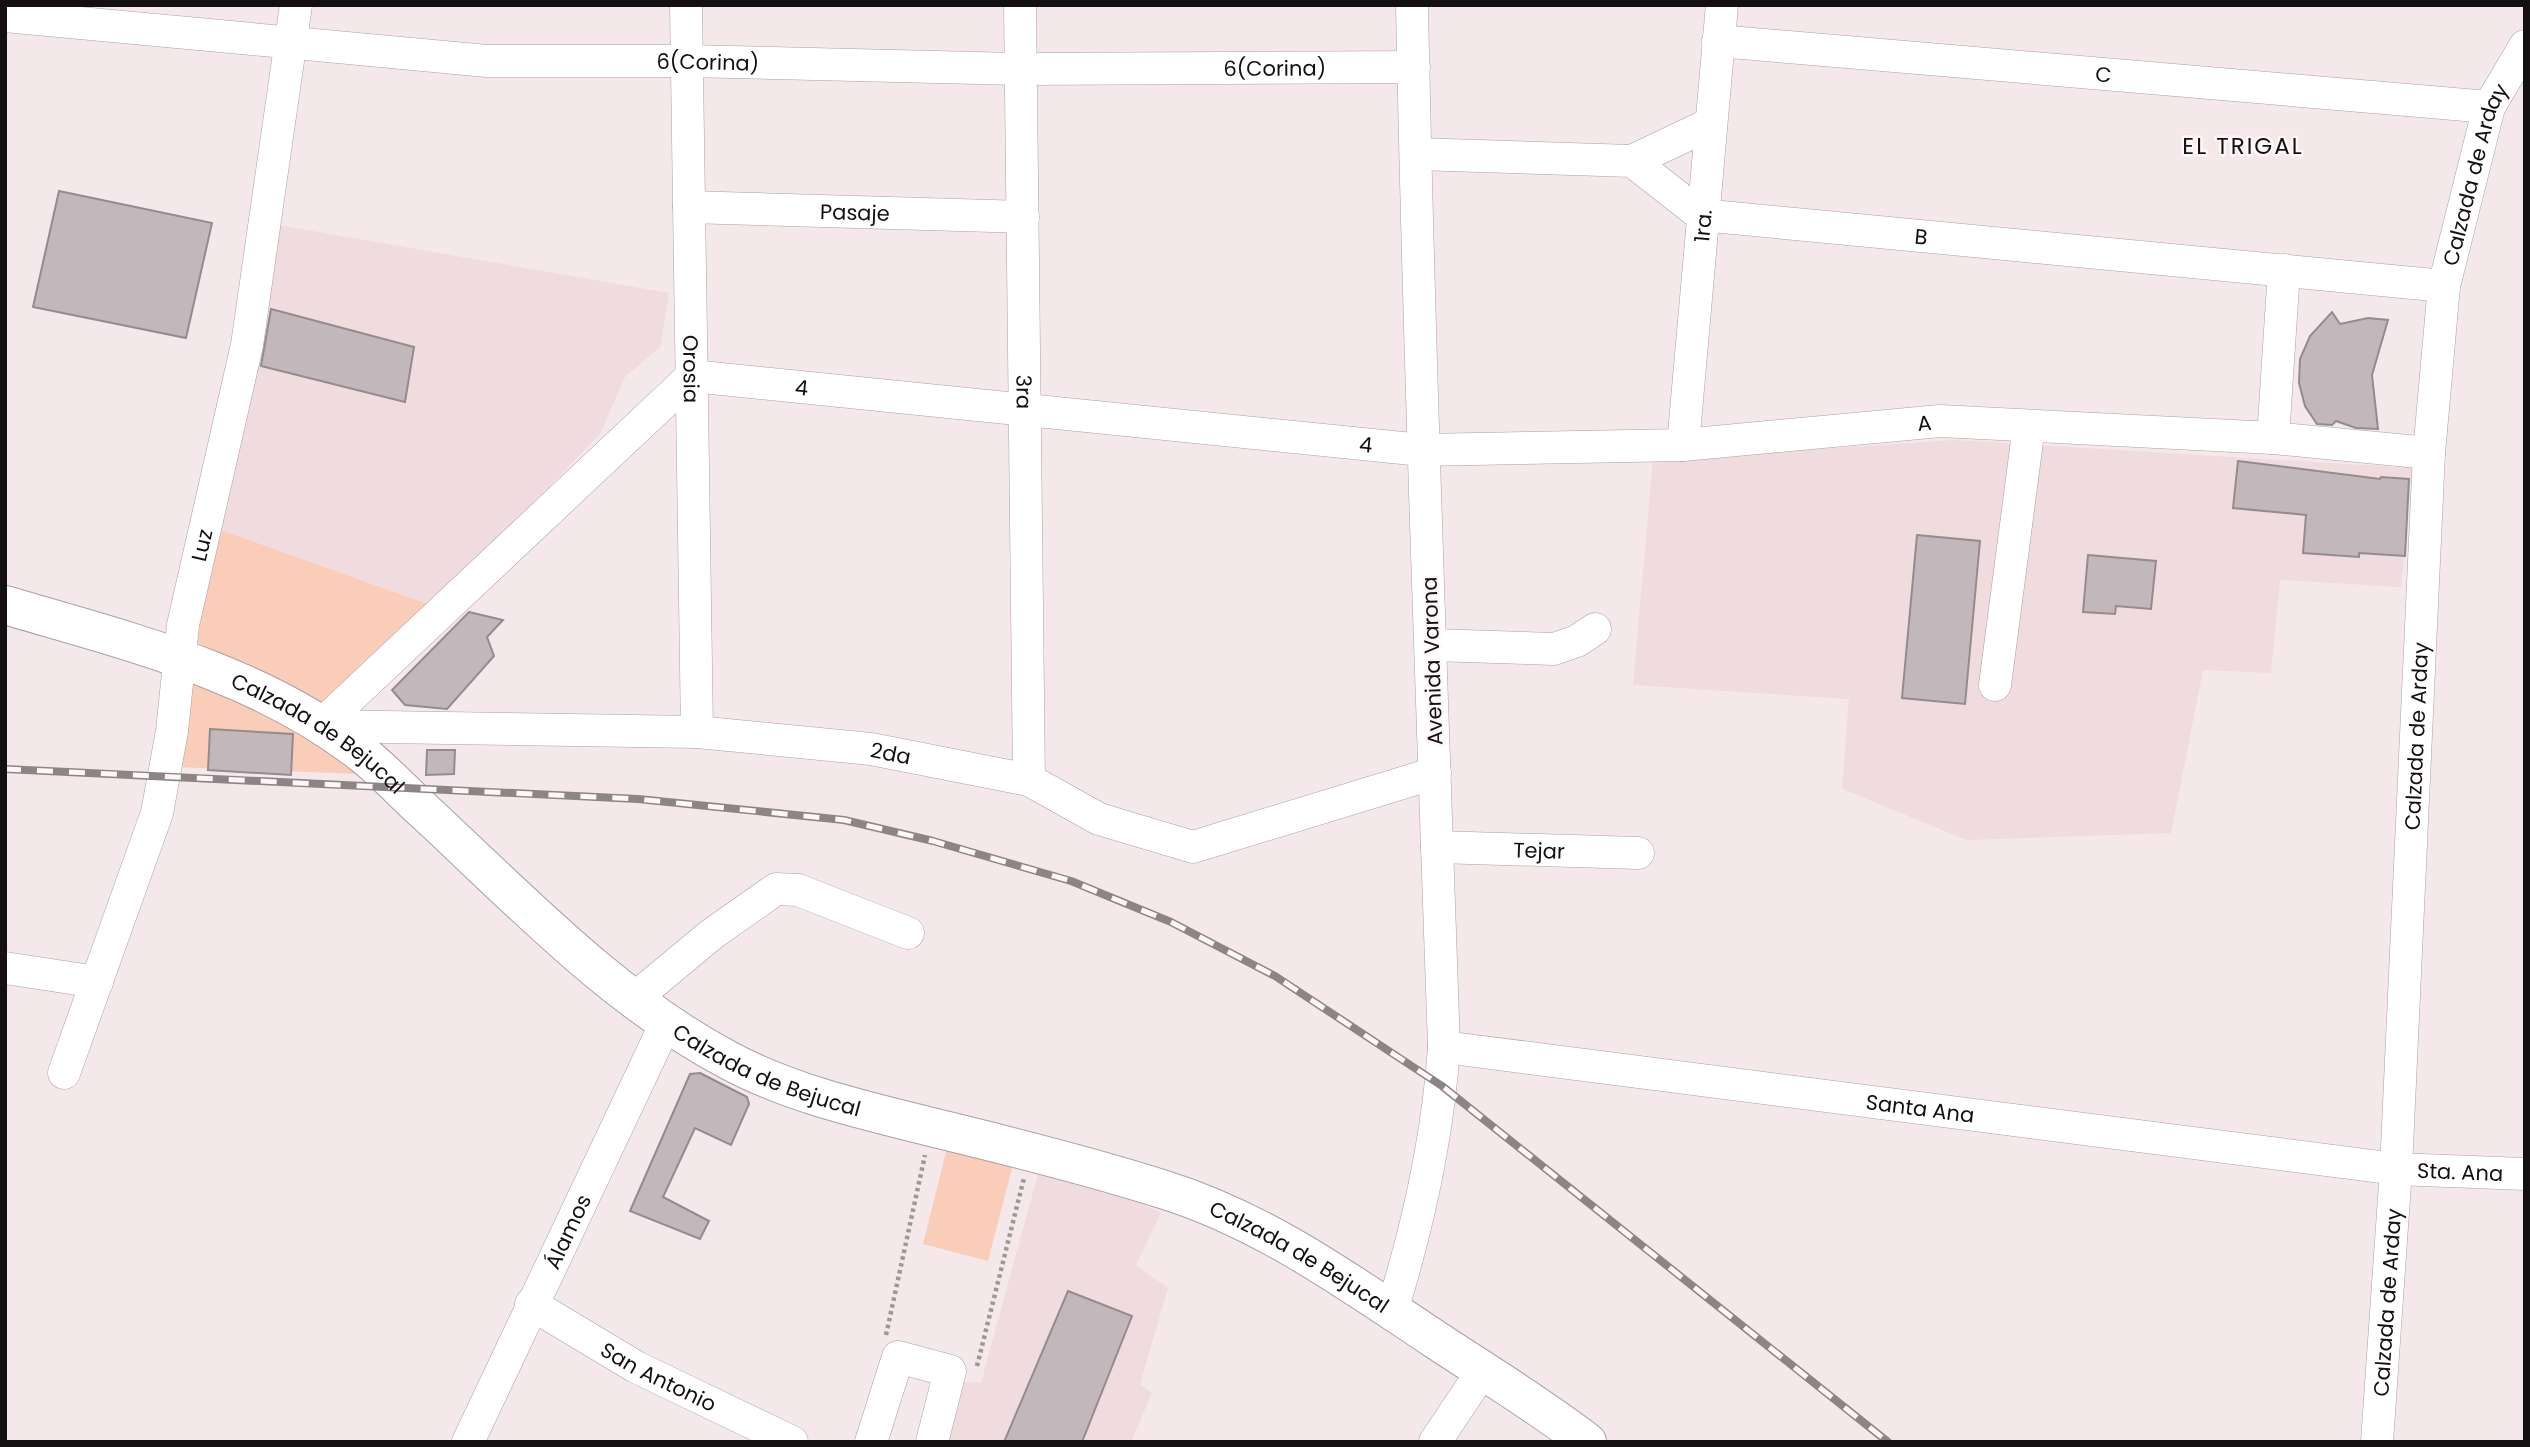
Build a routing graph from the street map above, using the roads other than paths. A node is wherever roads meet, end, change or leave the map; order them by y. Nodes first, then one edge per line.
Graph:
1 (296, 5) edge
2 (686, 5) edge
3 (1020, 5) edge
4 (1412, 5) edge
5 (1722, 5) edge
6 (5, 16) edge
7 (1718, 41) junction
8 (292, 43) junction
9 (2525, 46) edge
10 (687, 61) junction
11 (1414, 67) junction
12 (1021, 69) junction
13 (2489, 107) junction
14 (1710, 124) junction
15 (1416, 154) junction
16 (1632, 160) junction
17 (689, 207) junction
18 (1702, 215) junction
19 (1023, 217) junction
20 (2284, 270) junction
21 (2444, 285) junction
22 (692, 376) junction
23 (1024, 410) junction
24 (2029, 426) junction
25 (2273, 438) junction
26 (1682, 445) junction
27 (1422, 450) junction
28 (2429, 453) junction
29 (5, 605) edge
30 (1595, 629) dead end
31 (1433, 645) junction
32 (179, 656) junction
33 (1994, 685) dead end
34 (320, 726) junction
35 (697, 732) junction
36 (1435, 773) junction
37 (1030, 780) junction
38 (1437, 847) junction
39 (1638, 853) dead end
40 (908, 933) dead end
41 (5, 968) edge
42 (97, 982) junction
43 (635, 998) junction
44 (666, 1023) junction
45 (1444, 1047) junction
46 (64, 1073) dead end
47 (2396, 1169) junction
48 (2525, 1174) edge
49 (531, 1304) junction
50 (1392, 1310) junction
51 (1483, 1370) junction
52 (468, 1442) edge
53 (792, 1442) edge
54 (871, 1442) edge
55 (932, 1442) edge
56 (1435, 1442) edge
57 (1587, 1442) edge
58 (2377, 1442) edge

1 - 8 street, Luz
2 - 10 street, Orosia
3 - 12 street, 3ra
4 - 11 street, Avenida Varona
5 - 7 street, 1ra.
6 - 8 street, 6(Corina)
7 - 13 street, C
7 - 14 street, 1ra.
8 - 10 street, 6(Corina)
8 - 32 street, Luz
9 - 13 street, Calzada de Arday
10 - 12 street, 6(Corina)
10 - 17 street, Orosia
11 - 12 street, 6(Corina)
11 - 15 street, Avenida Varona
12 - 19 street, 3ra
13 - 21 street, Calzada de Arday
14 - 16 street
14 - 18 street, 1ra.
15 - 16 street
15 - 27 street, Avenida Varona
16 - 18 street
17 - 19 street, Pasaje
17 - 22 street, Orosia
18 - 20 street, B
18 - 26 street, 1ra.
19 - 23 street, 3ra
20 - 21 street, B
20 - 25 street
21 - 28 street, Calzada de Arday
22 - 23 street, 4
22 - 34 street
22 - 35 street, Orosia
23 - 27 street, 4
23 - 37 street, 3ra
24 - 25 street, A
24 - 26 street, A
24 - 33 street
25 - 28 street, A
26 - 27 street, A
27 - 31 street, Avenida Varona
28 - 47 street, Calzada de Arday
29 - 32 main road, Calzada de Bejucal
30 - 31 street
31 - 36 street, Avenida Varona
32 - 34 main road, Calzada de Bejucal
32 - 42 street, Luz
34 - 35 street, 2da
34 - 43 main road, Calzada de Bejucal
35 - 37 street, 2da
36 - 37 street, 2da
36 - 38 street, Avenida Varona
38 - 39 street, Tejar
38 - 45 street, Avenida Varona
40 - 43 street
41 - 42 street
42 - 46 street, Luz
43 - 44 main road, Calzada de Bejucal
44 - 49 street, Álamos
44 - 50 main road, Calzada de Bejucal
45 - 47 street, Santa Ana
45 - 50 street, Avenida Varona
47 - 48 street, Sta. Ana
47 - 58 street, Calzada de Arday
49 - 52 street, Álamos
49 - 53 street, San Antonio
50 - 51 main road, Calzada de Bejucal
51 - 56 street
51 - 57 main road, Calzada de Bejucal
54 - 55 street

